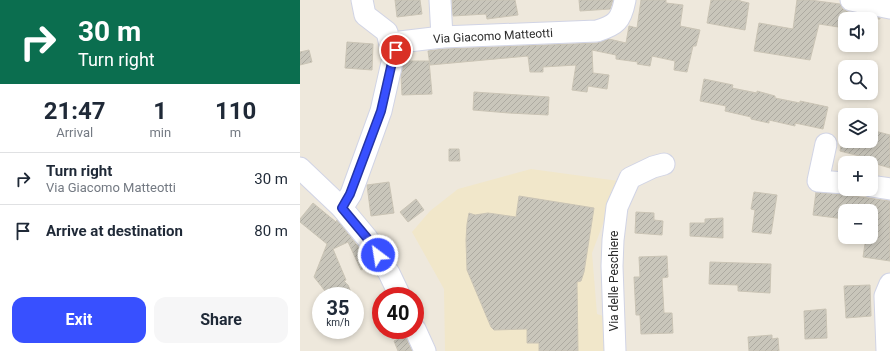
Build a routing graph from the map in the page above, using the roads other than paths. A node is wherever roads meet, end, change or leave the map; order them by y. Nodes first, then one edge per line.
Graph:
1 (362, 0) edge
2 (440, 0) edge
3 (625, 0) edge
4 (851, 0) edge
5 (890, 8) edge
6 (442, 37) junction
7 (393, 58) junction
8 (826, 144) dead end
9 (664, 164) dead end
10 (300, 168) edge
11 (838, 182) edge
12 (878, 187) edge
13 (890, 189) edge
14 (342, 208) junction
15 (890, 284) edge
16 (396, 287) edge
17 (420, 339) edge
18 (425, 351) edge
19 (614, 351) edge
20 (887, 351) edge

1 - 7 street
2 - 6 street
3 - 6 street, Via Giacomo Matteotti
4 - 5 street
6 - 7 street, Via Giacomo Matteotti
7 - 14 street, Via Giacomo Matteotti
8 - 11 street
9 - 19 street, Via delle Peschiere
10 - 14 street
12 - 13 street
14 - 16 street
15 - 20 street
17 - 18 street

